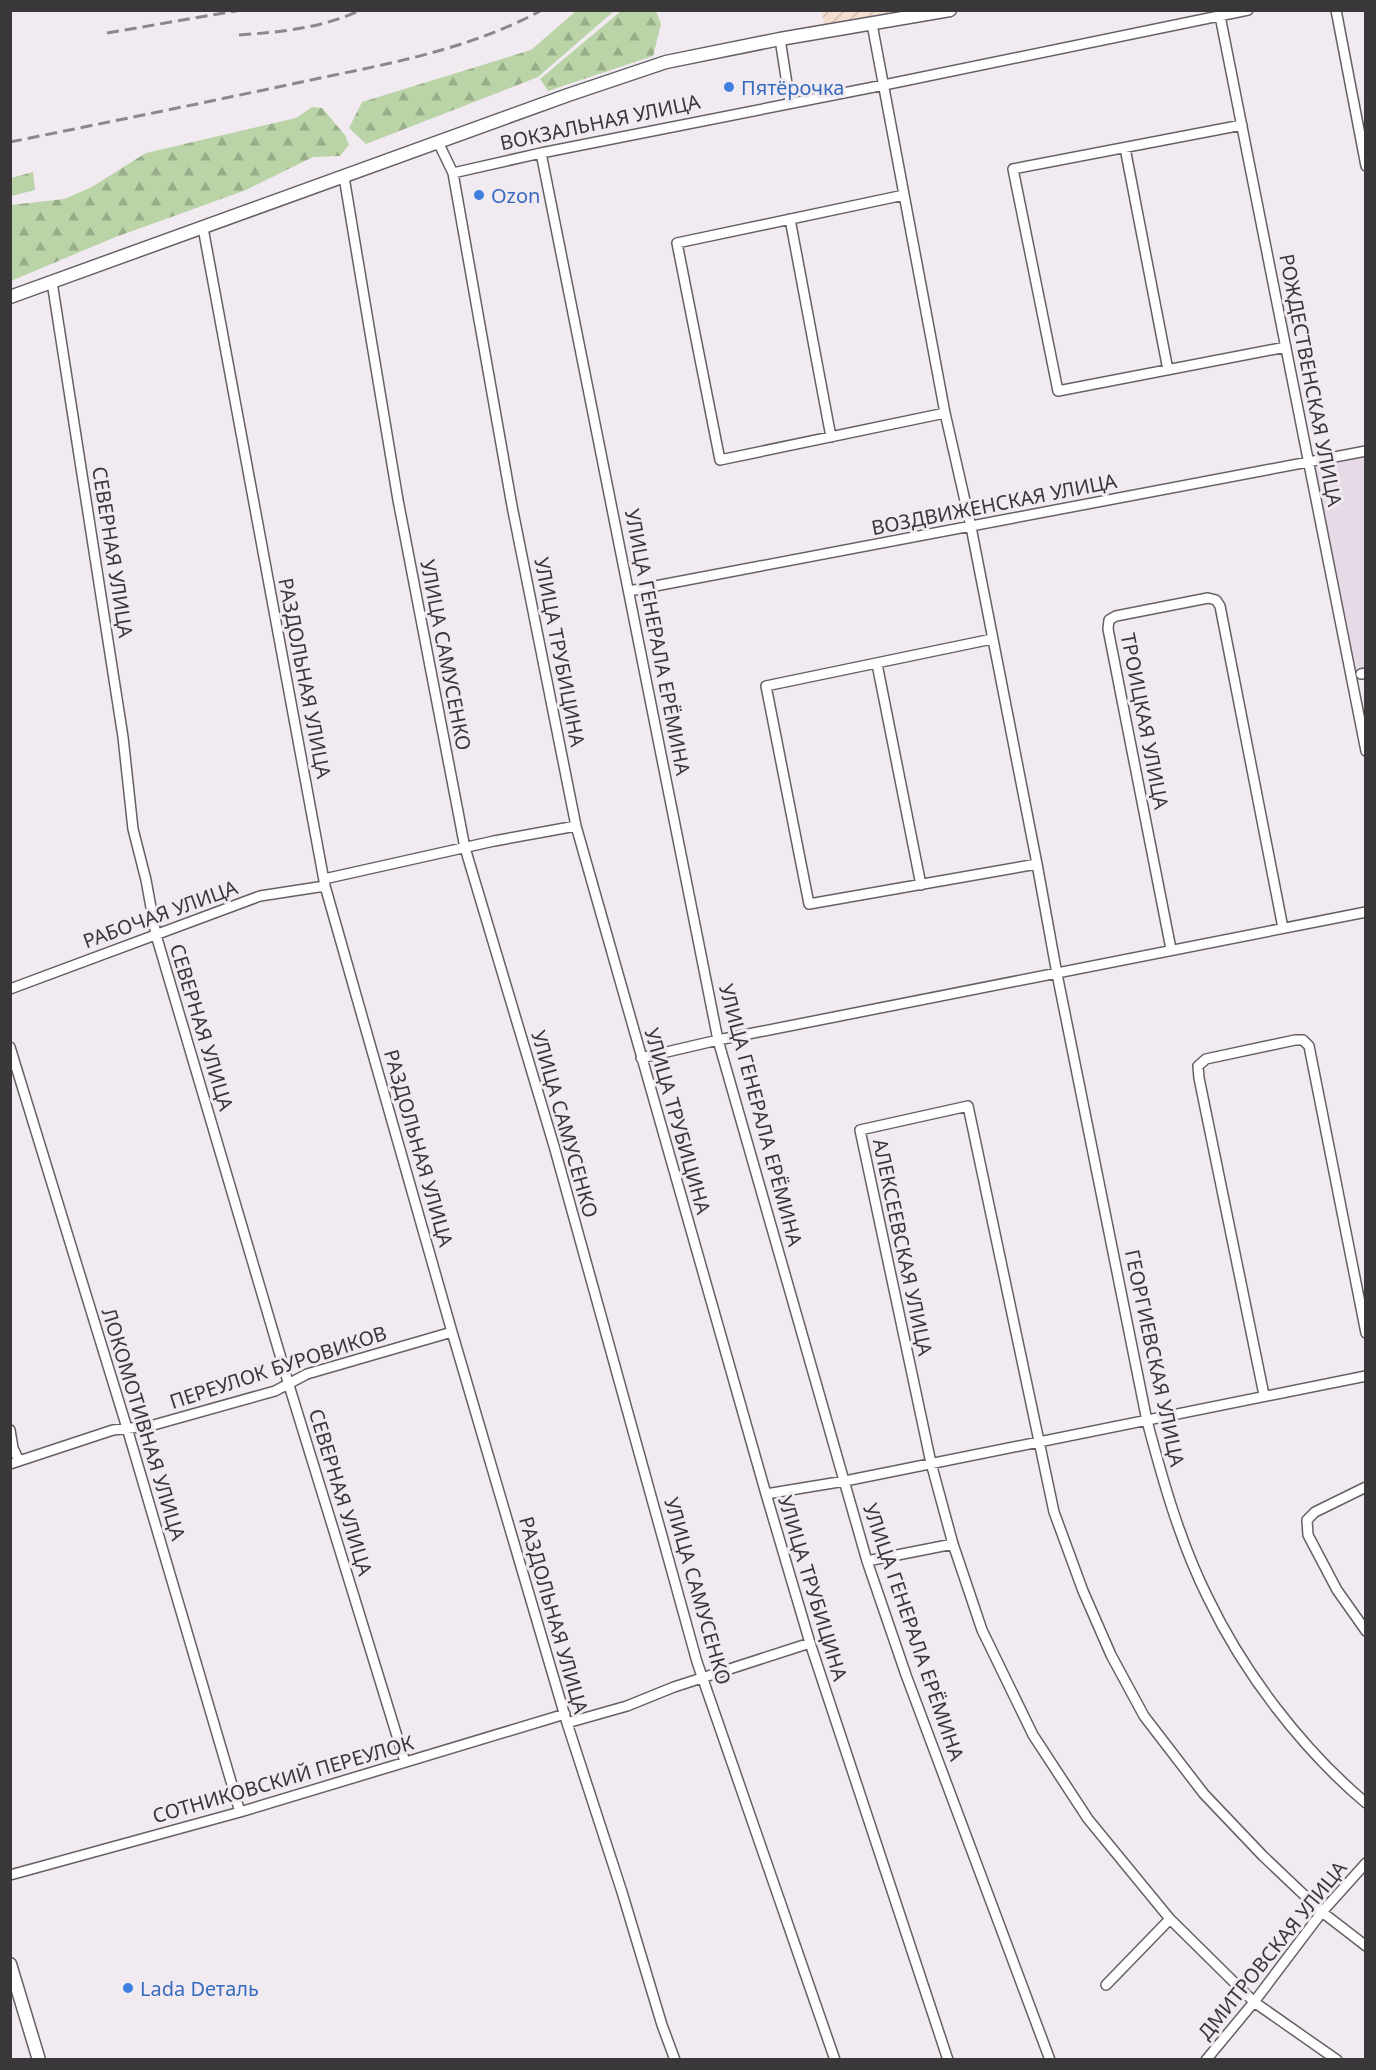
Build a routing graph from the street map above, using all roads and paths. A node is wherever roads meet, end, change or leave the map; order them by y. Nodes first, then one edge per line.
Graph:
1 (950, 10) edge
2 (1248, 10) edge
3 (1336, 10) edge
4 (1220, 16) junction
5 (872, 24) junction
6 (780, 39) junction
7 (884, 85) junction
8 (790, 103) junction
9 (1242, 125) junction
10 (438, 142) junction
11 (1125, 148) junction
12 (541, 153) junction
13 (1365, 165) edge
14 (453, 173) junction
15 (344, 177) junction
16 (904, 195) junction
17 (790, 219) junction
18 (203, 228) junction
19 (52, 282) junction
20 (10, 297) edge
21 (1286, 347) junction
22 (1168, 370) junction
23 (945, 413) junction
24 (831, 437) junction
25 (1365, 451) edge
26 (1309, 462) junction
27 (971, 527) junction
28 (629, 591) junction
29 (992, 639) junction
30 (877, 664) junction
31 (1365, 751) edge
32 (576, 826) junction
33 (465, 848) junction
34 (1037, 864) junction
35 (325, 883) junction
36 (921, 885) junction
37 (1365, 912) edge
38 (1283, 928) junction
39 (156, 935) junction
40 (1172, 949) junction
41 (1057, 974) junction
42 (10, 989) edge
43 (718, 1040) junction
44 (10, 1047) edge
45 (641, 1058) junction
46 (452, 1332) junction
47 (1365, 1333) edge
48 (1365, 1376) edge
49 (288, 1382) junction
50 (1264, 1395) junction
51 (1147, 1421) junction
52 (127, 1428) junction
53 (10, 1430) edge
54 (1039, 1441) junction
55 (15, 1462) edge
56 (931, 1463) junction
57 (845, 1481) junction
58 (1365, 1487) edge
59 (766, 1494) junction
60 (953, 1544) junction
61 (867, 1561) junction
62 (1365, 1631) edge
63 (810, 1643) junction
64 (703, 1678) junction
65 (566, 1718) junction
66 (405, 1762) junction
67 (1365, 1803) edge
68 (240, 1812) junction
69 (1365, 1863) edge
70 (10, 1875) edge
71 (1322, 1912) junction
72 (1170, 1919) junction
73 (1365, 1946) edge
74 (10, 1964) edge
75 (1106, 1984) dead end
76 (1254, 2002) junction
77 (39, 2060) edge
78 (675, 2060) edge
79 (835, 2060) edge
80 (948, 2060) edge
81 (1050, 2060) edge
82 (1206, 2060) edge
83 (1337, 2060) edge

1 - 5 main road, ВОКЗАЛЬНАЯ УЛИЦА
2 - 4 street, ВОКЗАЛЬНАЯ УЛИЦА
3 - 13 street
4 - 7 street, ВОКЗАЛЬНАЯ УЛИЦА
4 - 9 street, РОЖДЕСТВЕНСКАЯ УЛИЦА
5 - 6 main road, ВОКЗАЛЬНАЯ УЛИЦА
5 - 7 street, ГЕОРГИЕВСКАЯ УЛИЦА
6 - 8 street
6 - 10 main road, ВОКЗАЛЬНАЯ УЛИЦА
7 - 8 street, ВОКЗАЛЬНАЯ УЛИЦА
7 - 16 street, ГЕОРГИЕВСКАЯ УЛИЦА
8 - 12 street, ВОКЗАЛЬНАЯ УЛИЦА
9 - 11 street
9 - 21 street, РОЖДЕСТВЕНСКАЯ УЛИЦА
10 - 14 street
10 - 15 main road, ВОКЗАЛЬНАЯ УЛИЦА
11 - 22 street
11 - 22 street
12 - 14 street, ВОКЗАЛЬНАЯ УЛИЦА
12 - 28 street, УЛИЦА ГЕНЕРАЛА ЕРЁМИНА
14 - 32 street, УЛИЦА ТРУБИЦИНА
15 - 18 main road, ВОКЗАЛЬНАЯ УЛИЦА
15 - 33 street, УЛИЦА САМУСЕНКО
16 - 17 street
16 - 23 street, ГЕОРГИЕВСКАЯ УЛИЦА
17 - 24 street
17 - 24 street
18 - 19 main road, ВОКЗАЛЬНАЯ УЛИЦА
18 - 35 street, РАЗДОЛЬНАЯ УЛИЦА
19 - 20 main road, ВОКЗАЛЬНАЯ УЛИЦА
19 - 39 street, СЕВЕРНАЯ УЛИЦА
21 - 22 street
21 - 26 street, РОЖДЕСТВЕНСКАЯ УЛИЦА
23 - 24 street
23 - 27 street, ГЕОРГИЕВСКАЯ УЛИЦА
25 - 26 street, ВОЗДВИЖЕНСКАЯ УЛИЦА
26 - 27 street, ВОЗДВИЖЕНСКАЯ УЛИЦА
26 - 31 street, РОЖДЕСТВЕНСКАЯ УЛИЦА
27 - 28 street, ВОЗДВИЖЕНСКАЯ УЛИЦА
27 - 29 street, ГЕОРГИЕВСКАЯ УЛИЦА
28 - 43 street, УЛИЦА ГЕНЕРАЛА ЕРЁМИНА
29 - 30 street
29 - 34 street, ГЕОРГИЕВСКАЯ УЛИЦА
30 - 36 street
30 - 36 street
32 - 33 street, РАБОЧАЯ УЛИЦА
32 - 45 street, УЛИЦА ТРУБИЦИНА
33 - 35 street, РАБОЧАЯ УЛИЦА
33 - 64 street, УЛИЦА САМУСЕНКО
34 - 36 street
34 - 41 street, ГЕОРГИЕВСКАЯ УЛИЦА
35 - 39 street, РАБОЧАЯ УЛИЦА
35 - 46 street, РАЗДОЛЬНАЯ УЛИЦА
37 - 38 street
38 - 40 street
38 - 40 street, ТРОИЦКАЯ УЛИЦА
39 - 42 street, РАБОЧАЯ УЛИЦА
39 - 49 street, СЕВЕРНАЯ УЛИЦА
40 - 41 street
41 - 43 street
41 - 51 street, ГЕОРГИЕВСКАЯ УЛИЦА
43 - 45 street
43 - 57 street, УЛИЦА ГЕНЕРАЛА ЕРЁМИНА
44 - 52 street, ЛОКОМОТИВНАЯ УЛИЦА
45 - 59 street, УЛИЦА ТРУБИЦИНА
46 - 49 street, ПЕРЕУЛОК БУРОВИКОВ
46 - 65 street, РАЗДОЛЬНАЯ УЛИЦА
47 - 50 street
48 - 50 street
49 - 52 street, ПЕРЕУЛОК БУРОВИКОВ
49 - 66 street, СЕВЕРНАЯ УЛИЦА
50 - 51 street
51 - 54 street
51 - 67 street, ГЕОРГИЕВСКАЯ УЛИЦА
52 - 55 street, ПЕРЕУЛОК БУРОВИКОВ
52 - 68 street, ЛОКОМОТИВНАЯ УЛИЦА
53 - 55 street
54 - 56 street
54 - 56 street, АЛЕКСЕЕВСКАЯ УЛИЦА
54 - 71 street
56 - 57 street
56 - 60 street
57 - 59 street
57 - 61 street, УЛИЦА ГЕНЕРАЛА ЕРЁМИНА
58 - 62 street
59 - 63 street, УЛИЦА ТРУБИЦИНА
60 - 61 street
60 - 72 street
61 - 81 street, УЛИЦА ГЕНЕРАЛА ЕРЁМИНА
63 - 64 street, СОТНИКОВСКИЙ ПЕРЕУЛОК
63 - 80 street, УЛИЦА ТРУБИЦИНА
64 - 65 street, СОТНИКОВСКИЙ ПЕРЕУЛОК
64 - 79 street, УЛИЦА САМУСЕНКО
65 - 66 street, СОТНИКОВСКИЙ ПЕРЕУЛОК
65 - 78 street, РАЗДОЛЬНАЯ УЛИЦА
66 - 68 street, СОТНИКОВСКИЙ ПЕРЕУЛОК
68 - 70 street, СОТНИКОВСКИЙ ПЕРЕУЛОК
69 - 71 street, ДМИТРОВСКАЯ УЛИЦА
71 - 73 street
71 - 76 street, ДМИТРОВСКАЯ УЛИЦА
72 - 75 street
72 - 76 street
74 - 77 main road
76 - 82 street, ДМИТРОВСКАЯ УЛИЦА
76 - 83 street

